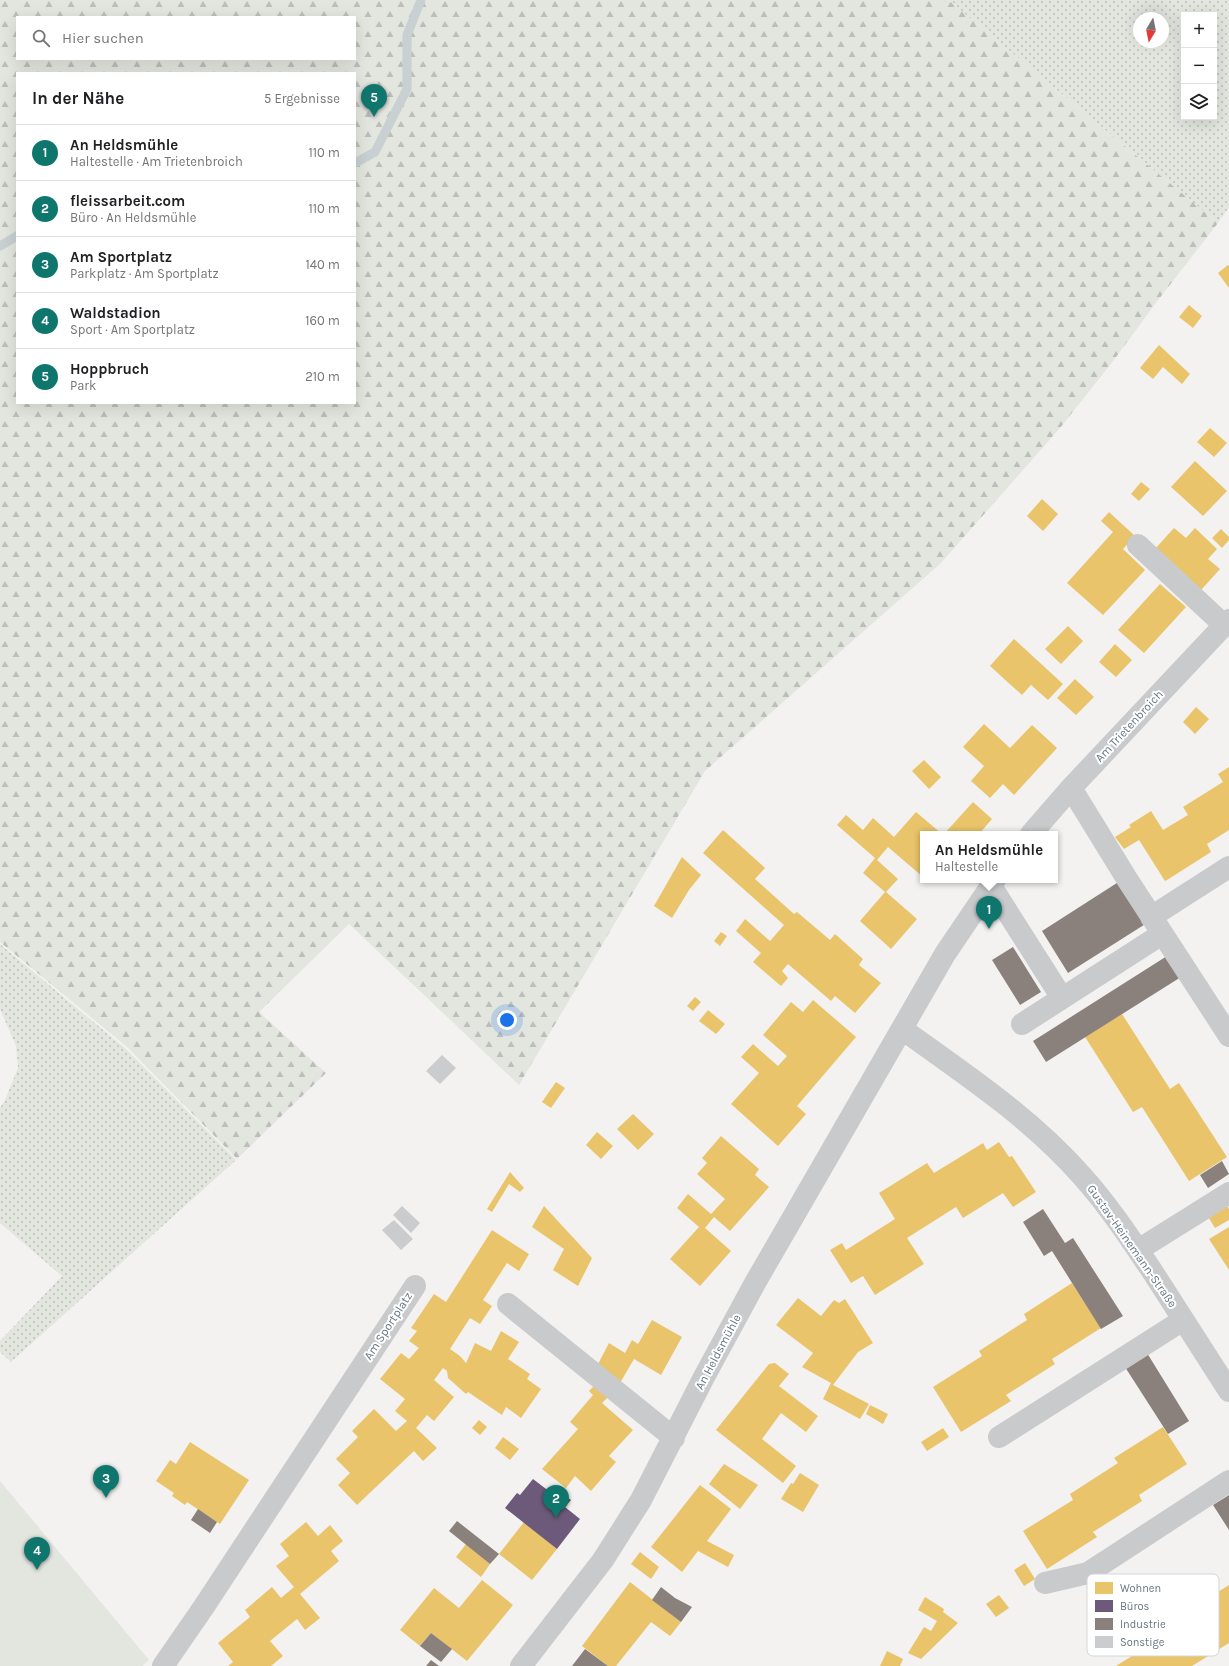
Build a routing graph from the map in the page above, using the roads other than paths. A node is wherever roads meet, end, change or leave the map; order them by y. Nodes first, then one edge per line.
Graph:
1 (1138, 545) dead end
2 (1227, 622) edge
3 (1071, 788) junction
4 (1034, 831) edge
5 (1229, 867) edge
6 (993, 883) edge
7 (1157, 925) junction
8 (1062, 998) junction
9 (1022, 1024) dead end
10 (902, 1029) junction
11 (1229, 1036) edge
12 (1229, 1193) edge
13 (1138, 1250) junction
14 (415, 1286) dead end
15 (508, 1304) dead end
16 (1183, 1320) junction
17 (1229, 1392) edge
18 (1000, 1437) dead end
19 (674, 1438) junction
20 (1229, 1481) edge
21 (1045, 1583) dead end
22 (163, 1666) edge
23 (521, 1666) edge

1 - 2 street
2 - 3 street, Am Trietenbroich
3 - 4 street, Am Trietenbroich
3 - 7 street
5 - 7 street
6 - 8 street
6 - 10 street
7 - 8 street
7 - 11 street
8 - 9 street
10 - 13 street, Gustav-Heinemann-Straße
10 - 19 street, An Heldsmühle
12 - 13 street
13 - 16 street, Gustav-Heinemann-Straße
14 - 22 street, Am Sportplatz
15 - 19 street
16 - 17 street, Gustav-Heinemann-Straße
16 - 18 street
19 - 23 street, An Heldsmühle
20 - 21 street

